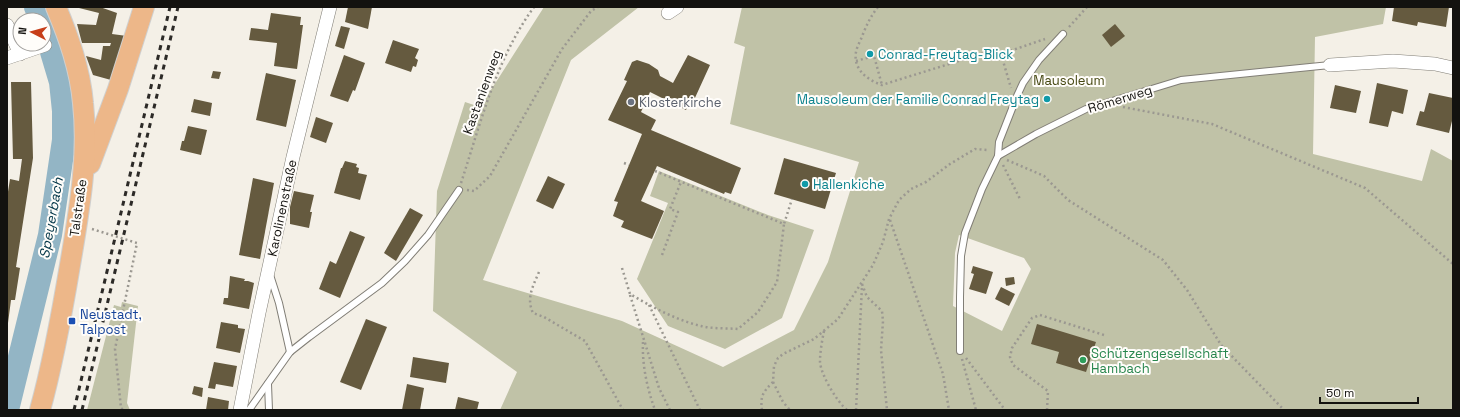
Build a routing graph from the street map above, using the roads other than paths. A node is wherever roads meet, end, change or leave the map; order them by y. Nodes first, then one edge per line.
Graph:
1 (56, 7) edge
2 (144, 7) edge
3 (330, 7) edge
4 (7, 25) edge
5 (1065, 31) road end
6 (26, 52) edge
7 (20, 54) junction
8 (7, 58) edge
9 (1330, 65) joint
10 (1453, 68) edge
11 (118, 89) junction
12 (83, 101) junction
13 (997, 157) junction
14 (82, 185) junction
15 (459, 190) road end
16 (268, 272) junction
17 (960, 350) road end
18 (290, 352) junction
19 (268, 384) junction
20 (40, 410) edge
21 (240, 410) edge
22 (249, 410) edge
23 (269, 410) edge

1 - 12 main road, Talstraße
2 - 11 main road
3 - 16 street, Karolinenstraße
4 - 7 street
5 - 13 lane
6 - 7 street
7 - 8 street
9 - 10 street, Römerweg
9 - 13 lane, Römerweg
11 - 12 main road
11 - 14 main road
12 - 14 main road, Talstraße
13 - 17 lane
14 - 20 main road, Talstraße
15 - 18 lane
16 - 18 lane
16 - 21 street, Karolinenstraße
18 - 19 lane
19 - 22 lane
19 - 23 lane

